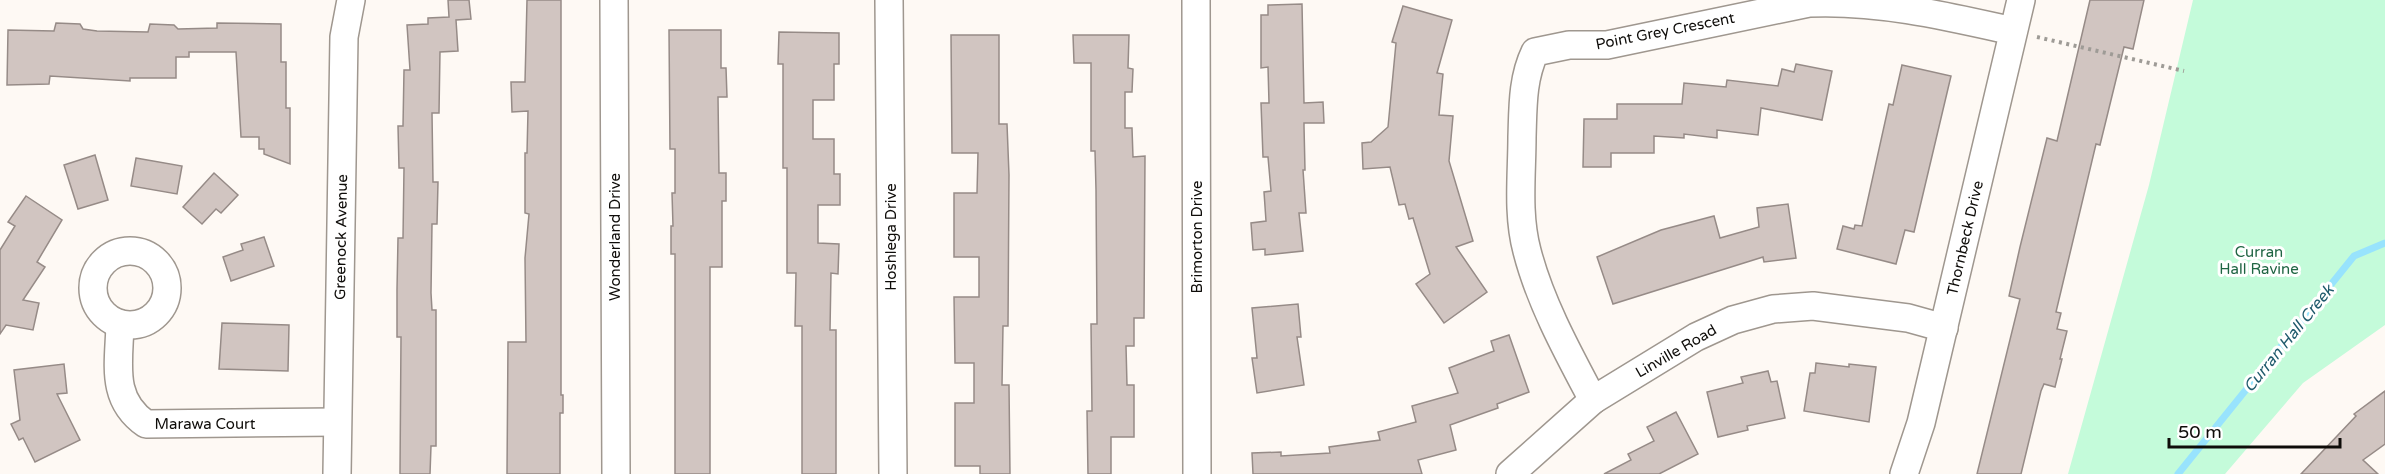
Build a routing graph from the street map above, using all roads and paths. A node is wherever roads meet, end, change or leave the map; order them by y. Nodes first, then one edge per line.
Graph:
1 (351, 0) edge
2 (614, 0) edge
3 (889, 0) edge
4 (1196, 0) edge
5 (2021, 0) edge
6 (2013, 31) junction
7 (2184, 71) dead end
8 (120, 324) dead end
9 (1944, 328) junction
10 (1593, 400) junction
11 (337, 422) junction
12 (337, 474) edge
13 (616, 474) edge
14 (893, 474) edge
15 (1197, 474) edge
16 (1510, 474) edge
17 (1904, 474) edge

1 - 11 street, Greenock Avenue
2 - 13 street, Wonderland Drive
3 - 14 street, Hoshlega Drive
4 - 15 street, Brimorton Drive
5 - 6 street, Thornbeck Drive
6 - 7 path
6 - 9 street, Thornbeck Drive
6 - 10 street, Point Grey Crescent
8 - 11 street, Marawa Court
9 - 10 street, Linville Road
9 - 17 street, Thornbeck Drive
10 - 16 street, Linville Road
11 - 12 street, Greenock Avenue

